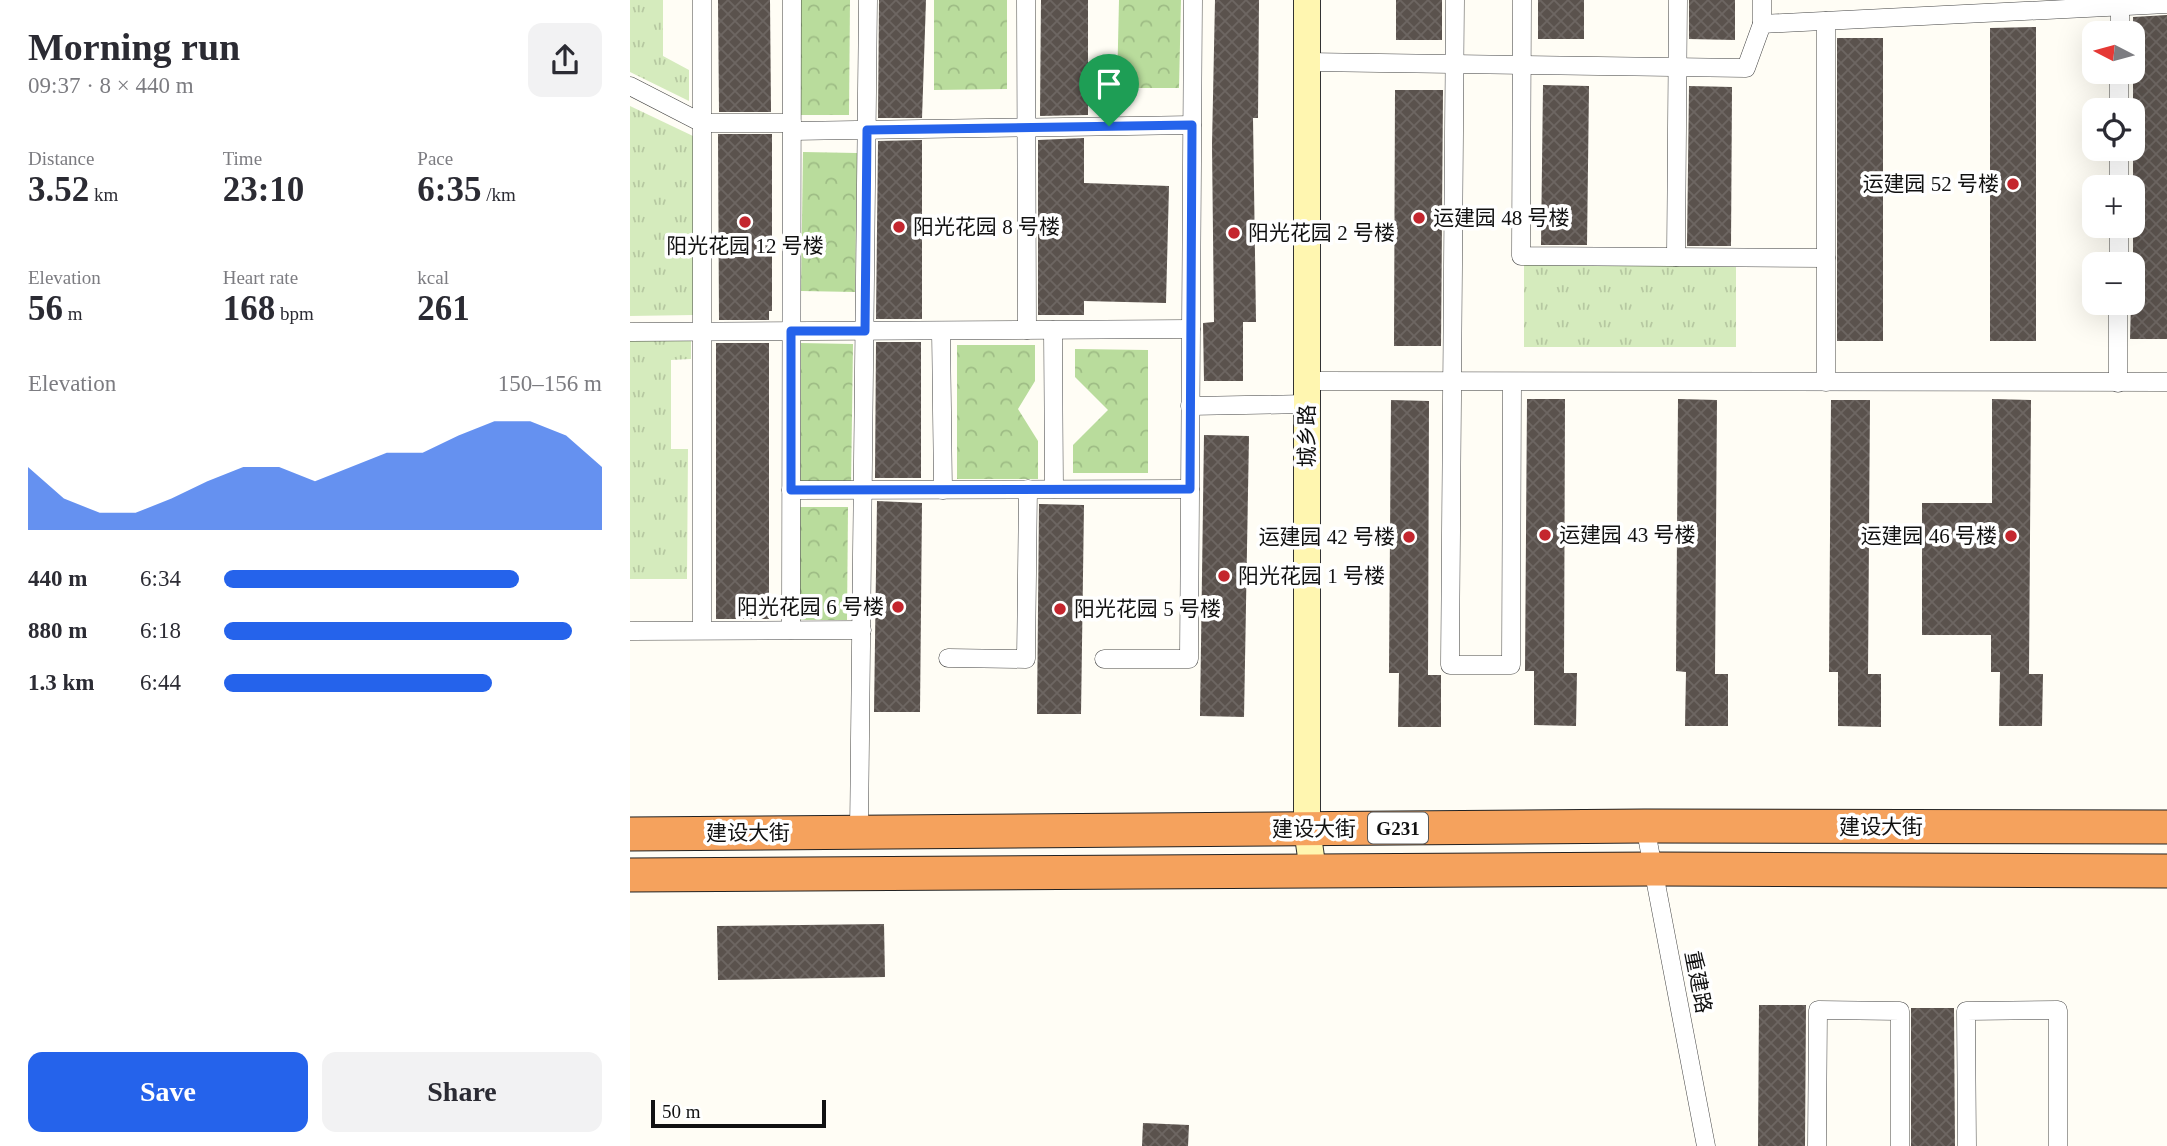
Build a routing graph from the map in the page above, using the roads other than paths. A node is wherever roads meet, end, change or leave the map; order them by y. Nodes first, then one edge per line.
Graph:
1 (702, 0) edge
2 (792, 0) edge
3 (868, 0) edge
4 (1026, 0) edge
5 (1193, 0) edge
6 (1307, 0) edge
7 (1455, 0) edge
8 (1522, 0) edge
9 (1678, 0) edge
10 (1762, 0) edge
11 (2167, 4) edge
12 (2120, 7) junction
13 (2120, 21) edge
14 (1826, 22) junction
15 (1762, 24) junction
16 (1307, 62) junction
17 (1455, 64) junction
18 (1522, 65) junction
19 (1678, 67) junction
20 (630, 86) edge
21 (702, 122) junction
22 (1192, 125) junction
23 (792, 127) junction
24 (1027, 128) junction
25 (867, 130) junction
26 (1675, 257) junction
27 (1826, 258) junction
28 (2118, 315) edge
29 (1191, 329) junction
30 (1027, 330) junction
31 (1053, 330) junction
32 (791, 331) junction
33 (865, 331) junction
34 (941, 331) junction
35 (630, 332) edge
36 (702, 332) junction
37 (1452, 382) junction
38 (1512, 382) junction
39 (1826, 382) junction
40 (2118, 383) junction
41 (2167, 383) edge
42 (1307, 393) junction
43 (1190, 406) junction
44 (1028, 489) junction
45 (1054, 489) junction
46 (1190, 489) junction
47 (791, 490) junction
48 (863, 490) junction
49 (943, 490) junction
50 (791, 630) junction
51 (862, 630) junction
52 (630, 631) edge
53 (702, 631) junction
54 (948, 658) dead end
55 (1104, 659) dead end
56 (1645, 826) junction
57 (2167, 827) edge
58 (1307, 829) junction
59 (859, 832) junction
60 (630, 834) edge
61 (1654, 869) junction
62 (1313, 871) junction
63 (2167, 871) edge
64 (630, 875) edge
65 (1706, 1146) edge
66 (1817, 1146) edge
67 (1899, 1146) edge
68 (1967, 1146) edge
69 (2058, 1146) edge

1 - 21 street
2 - 23 street
3 - 25 street
4 - 24 street
5 - 22 street
6 - 16 main road, 城乡路
7 - 17 street
8 - 18 street
9 - 19 street
10 - 15 street
11 - 12 street
12 - 13 street
12 - 14 street
14 - 15 street
14 - 27 street
15 - 19 street
16 - 17 street
16 - 42 main road, 城乡路
17 - 18 street
17 - 37 street
18 - 19 street
18 - 26 street
19 - 26 street
20 - 21 street
21 - 23 street
21 - 36 street
22 - 24 street
22 - 29 street
23 - 25 street
23 - 32 street
24 - 25 street
24 - 30 street
25 - 33 street
26 - 27 street
27 - 39 street
28 - 40 street
29 - 31 street
29 - 43 street
30 - 31 street
30 - 34 street
31 - 45 street
32 - 33 street
32 - 36 street
32 - 47 street
33 - 34 street
33 - 48 street
34 - 49 street
35 - 36 street
36 - 53 street
37 - 38 street
37 - 38 street
37 - 42 street
38 - 39 street
39 - 40 street
40 - 41 street
42 - 43 street
42 - 58 main road, 城乡路
43 - 46 street
44 - 45 street
44 - 49 street
44 - 54 street
45 - 46 street
46 - 55 street
47 - 48 street
47 - 50 street
48 - 49 street
48 - 51 street
50 - 51 street
50 - 53 street
51 - 59 street
52 - 53 street
56 - 57 highway, 建设大街 / G231
56 - 58 highway, 建设大街 / G231
56 - 61 street, 重建路
58 - 59 highway, 建设大街 / G231
58 - 62 main road, 城乡路
59 - 60 highway, 建设大街 / G231
61 - 62 highway, 建设大街 / G231
61 - 63 highway, 建设大街 / G231
61 - 65 street, 重建路
62 - 64 highway, 建设大街 / G231
66 - 67 street
68 - 69 street

